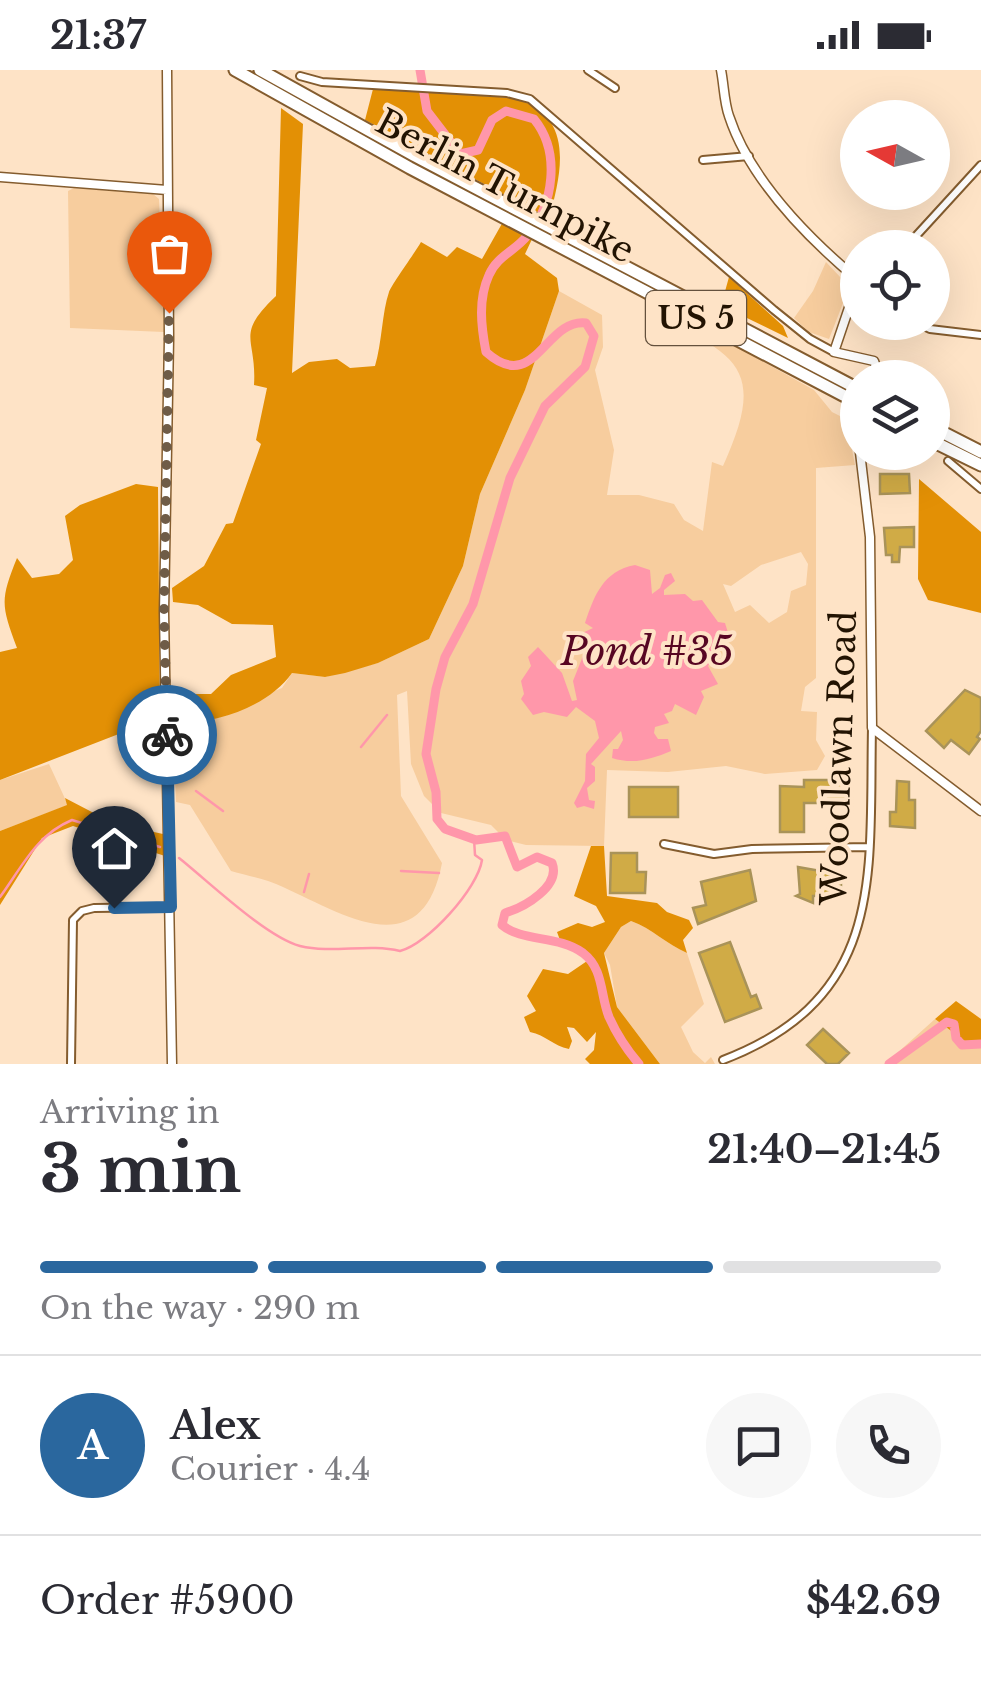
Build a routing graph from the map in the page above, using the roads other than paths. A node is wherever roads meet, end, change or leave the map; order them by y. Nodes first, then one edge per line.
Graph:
1 (166, 70) edge
2 (235, 70) edge
3 (260, 70) edge
4 (588, 70) edge
5 (721, 70) edge
6 (300, 76) dead end
7 (616, 88) dead end
8 (750, 156) junction
9 (703, 160) dead end
10 (981, 165) edge
11 (0, 176) edge
12 (168, 190) junction
13 (534, 225) junction
14 (921, 230) edge
15 (840, 264) edge
16 (950, 331) edge
17 (840, 334) edge
18 (981, 335) edge
19 (834, 352) junction
20 (872, 360) edge
21 (840, 380) edge
22 (840, 393) edge
23 (950, 437) edge
24 (950, 450) edge
25 (981, 452) edge
26 (950, 463) edge
27 (981, 465) edge
28 (862, 470) edge
29 (981, 489) edge
30 (872, 728) junction
31 (981, 810) edge
32 (664, 844) dead end
33 (870, 847) junction
34 (171, 907) junction
35 (723, 1060) dead end
36 (71, 1064) edge
37 (172, 1064) edge

1 - 12 street
2 - 13 highway, Berlin Turnpike / US 5
3 - 13 highway, Berlin Turnpike / US 5
4 - 7 street
5 - 8 street
6 - 19 street
8 - 9 street
8 - 15 street
10 - 14 street
11 - 12 street
12 - 34 street
13 - 21 highway, Berlin Turnpike / US 5
13 - 22 highway, Berlin Turnpike / US 5
16 - 18 street
17 - 19 street
19 - 20 street
23 - 25 highway
24 - 27 highway
26 - 29 street
28 - 30 street, Woodlawn Road
30 - 31 street
30 - 33 street, Woodlawn Road
32 - 33 street
33 - 35 street, Woodlawn Road
34 - 36 street
34 - 37 street

